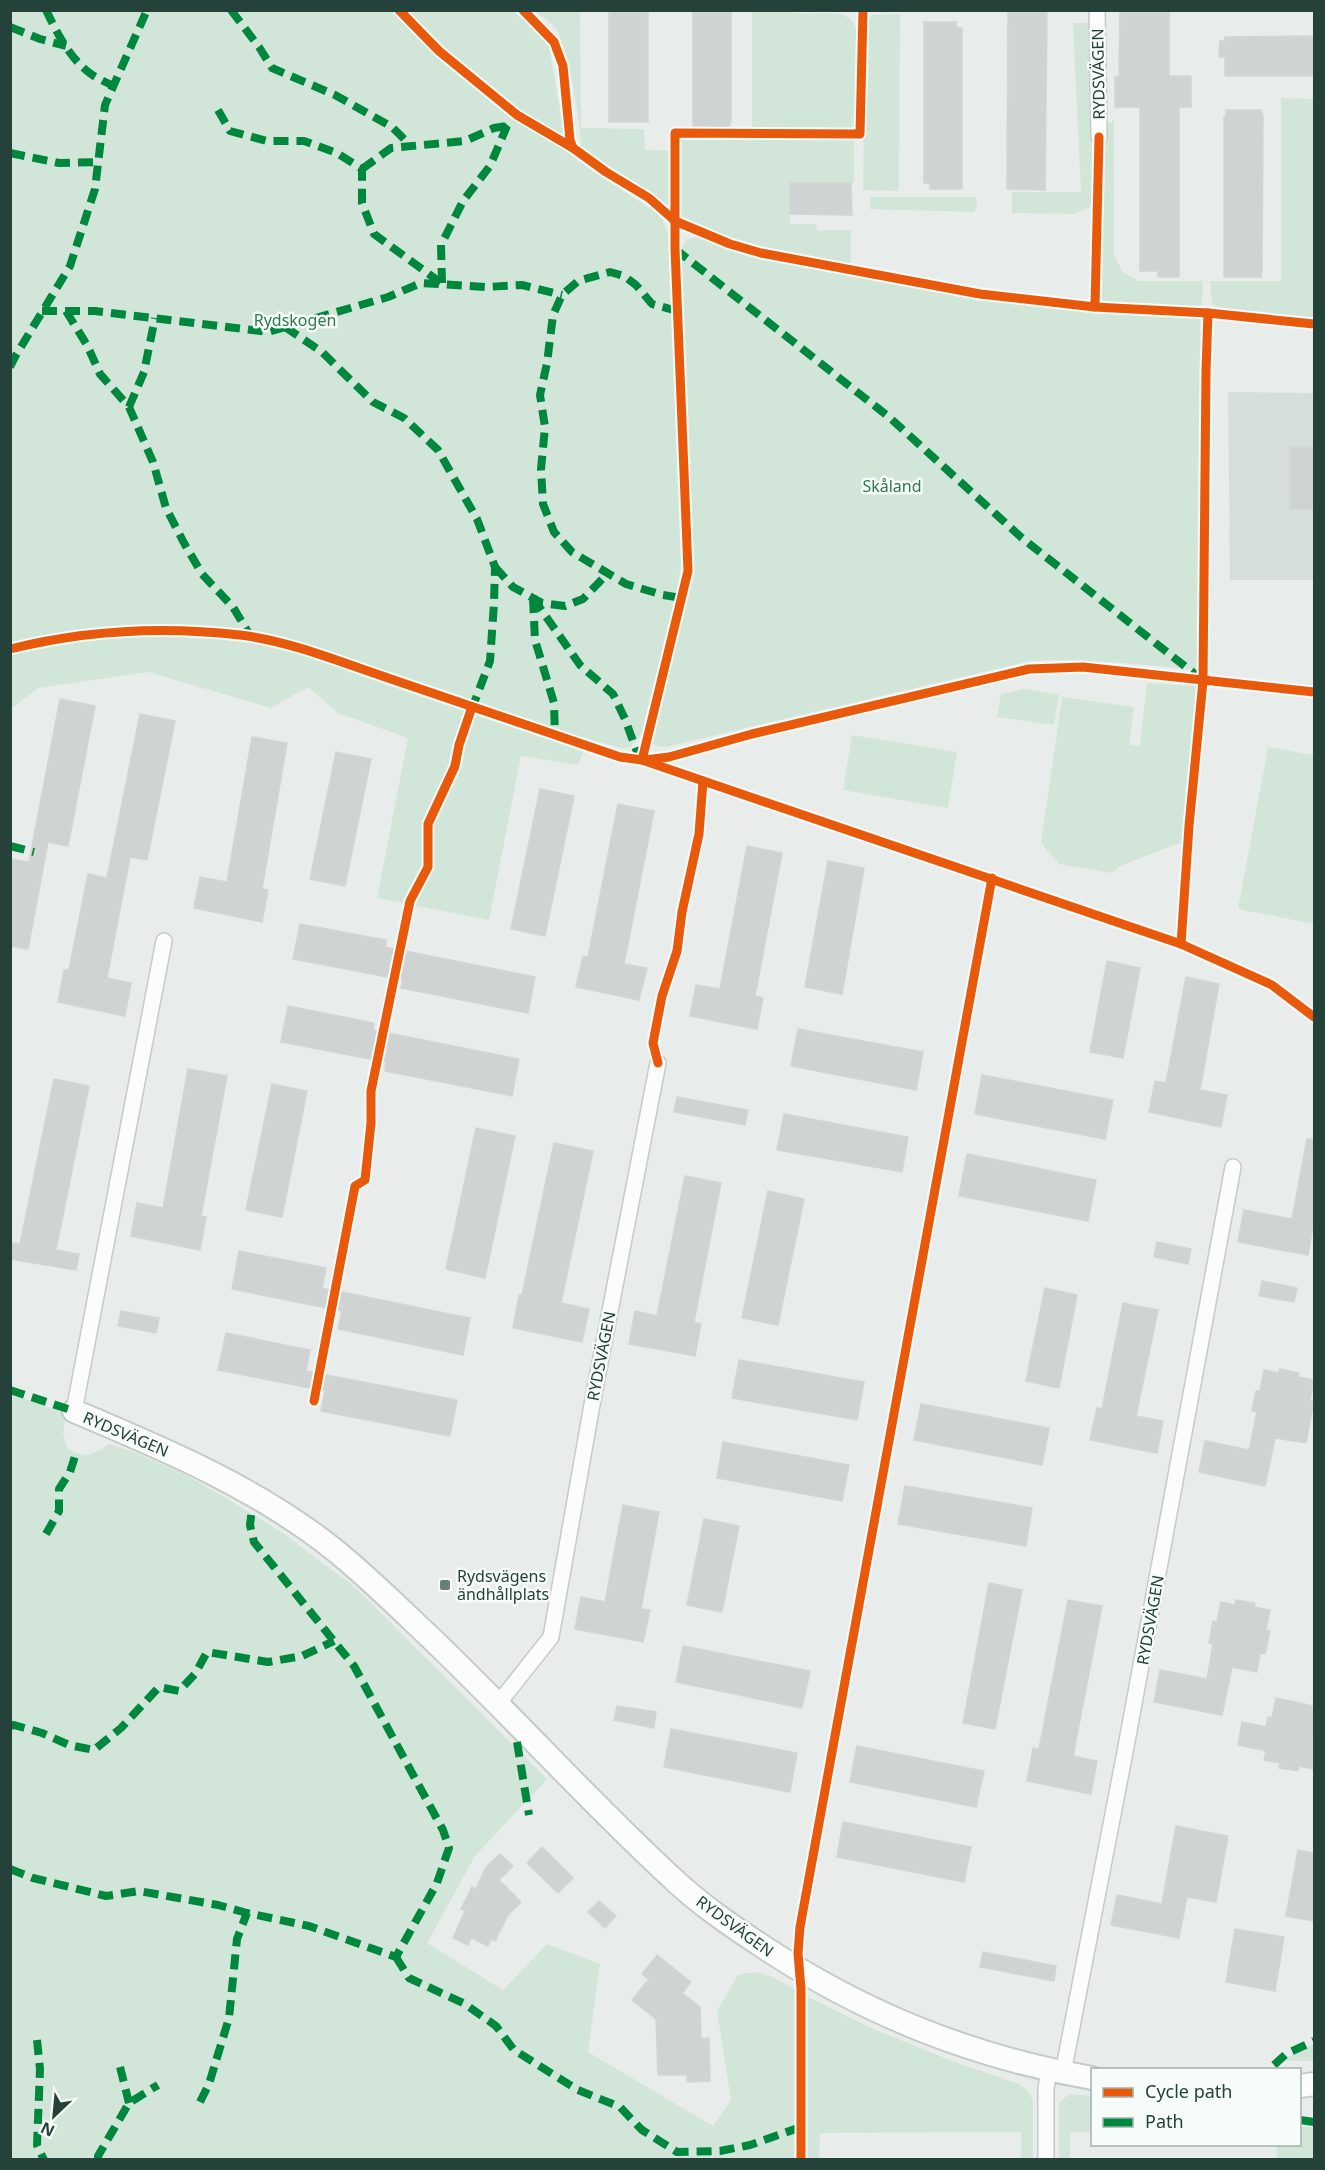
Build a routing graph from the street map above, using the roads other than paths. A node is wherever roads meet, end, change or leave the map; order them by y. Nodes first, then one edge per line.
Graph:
1 (1097, 10) edge
2 (1100, 137) dead end
3 (164, 941) dead end
4 (658, 1063) dead end
5 (1233, 1167) dead end
6 (74, 1412) joint
7 (498, 1704) junction
8 (1056, 2071) junction
9 (1091, 2078) edge
10 (1046, 2160) edge

1 - 2 street, RYDSVÄGEN
3 - 6 street, RYDSVÄGEN
4 - 7 street, RYDSVÄGEN
5 - 8 street, RYDSVÄGEN
6 - 7 street, RYDSVÄGEN
7 - 8 street, RYDSVÄGEN
8 - 9 street, RYDSVÄGEN
8 - 10 street

